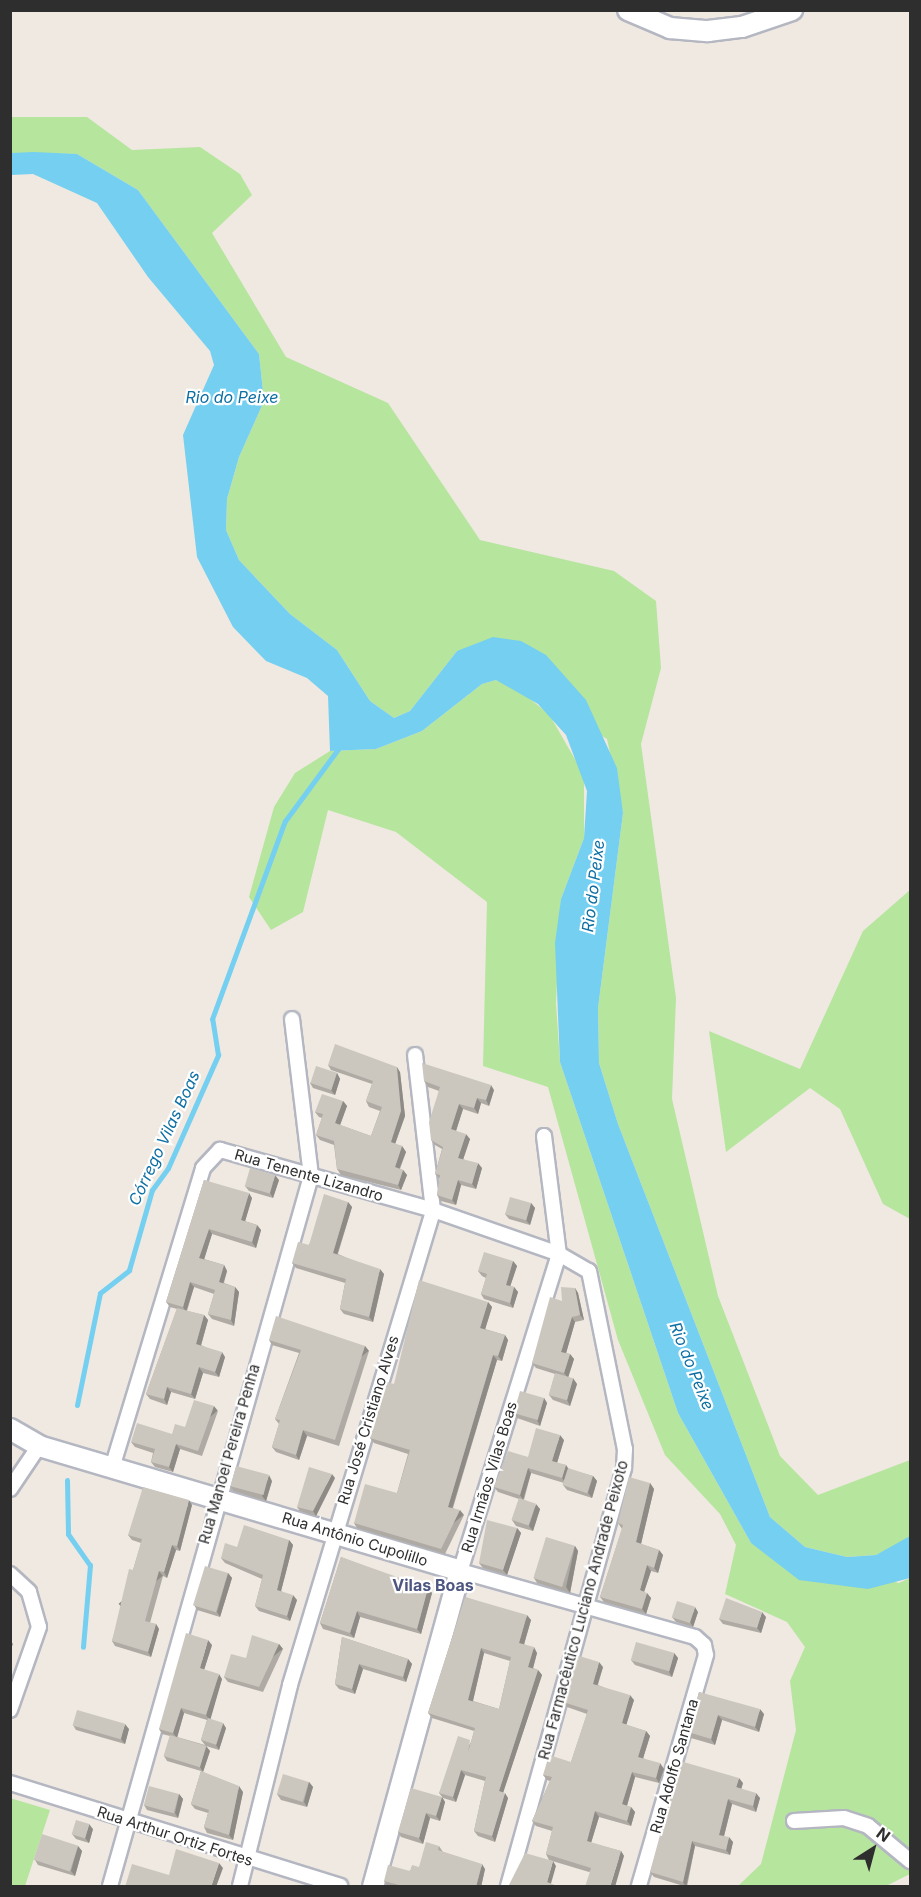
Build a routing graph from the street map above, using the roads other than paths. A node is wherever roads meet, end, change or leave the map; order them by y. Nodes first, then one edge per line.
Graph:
1 (628, 10) edge
2 (792, 10) edge
3 (292, 1019) dead end
4 (415, 1055) dead end
5 (544, 1136) dead end
6 (311, 1176) junction
7 (433, 1210) junction
8 (559, 1254) junction
9 (581, 1265) joint
10 (10, 1429) edge
11 (39, 1446) junction
12 (112, 1468) junction
13 (10, 1490) edge
14 (216, 1498) junction
15 (333, 1532) junction
16 (460, 1571) junction
17 (10, 1575) edge
18 (584, 1607) junction
19 (704, 1645) joint
20 (10, 1710) edge
21 (10, 1783) edge
22 (129, 1821) junction
23 (794, 1821) dead end
24 (248, 1859) junction
25 (910, 1861) edge
26 (110, 1887) edge
27 (240, 1887) edge
28 (340, 1887) edge
29 (373, 1887) edge
30 (508, 1887) edge
31 (639, 1887) edge

1 - 2 street
3 - 6 street, Rua Manoel Pereira Penha
4 - 7 street, Rua José Cristiano Alves
5 - 8 street, Rua Irmãos Vilas Boas
6 - 7 street, Rua Tenente Lizandro
6 - 12 street, Rua Tenente Lizandro
6 - 14 street, Rua Manoel Pereira Penha
7 - 8 street, Rua Tenente Lizandro
7 - 15 street, Rua José Cristiano Alves
8 - 9 street, Rua Tenente Lizandro
8 - 16 street, Rua Irmãos Vilas Boas
9 - 18 street, Rua Farmacêutico Luciano Andrade Peixoto
10 - 11 street, Rua Antônio Cupolillo
11 - 12 street, Rua Antônio Cupolillo
11 - 13 street
12 - 14 street, Rua Antônio Cupolillo
14 - 15 street, Rua Antônio Cupolillo
14 - 22 street, Rua Manoel Pereira Penha
15 - 16 street, Rua Antônio Cupolillo
15 - 24 street, Rua José Cristiano Alves
16 - 18 street, Rua Antônio Cupolillo
16 - 29 street, Rua Irmãos Vilas Boas
17 - 20 street
18 - 19 street, Rua Antônio Cupolillo
18 - 30 street, Rua Farmacêutico Luciano Andrade Peixoto
19 - 31 street, Rua Adolfo Santana
21 - 22 street, Rua Arthur Ortiz Fortes
22 - 24 street, Rua Arthur Ortiz Fortes
22 - 26 street, Rua Manoel Pereira Penha
23 - 25 street
24 - 27 street, Rua José Cristiano Alves
24 - 28 street, Rua Arthur Ortiz Fortes

